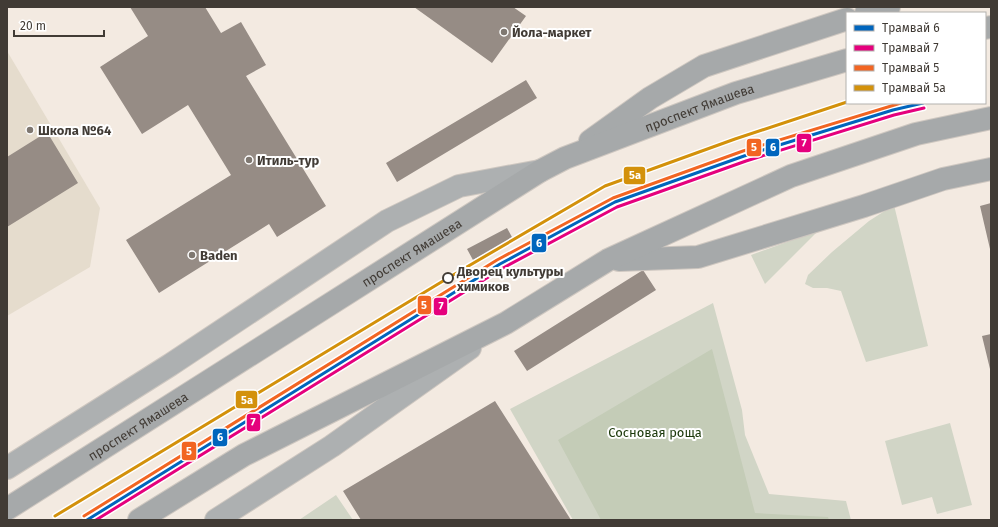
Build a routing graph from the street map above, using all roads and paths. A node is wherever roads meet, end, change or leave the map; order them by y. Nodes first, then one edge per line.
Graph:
1 (889, 7) edge
2 (870, 12) edge
3 (846, 19) edge
4 (846, 60) edge
5 (991, 118) edge
6 (565, 158) junction
7 (991, 169) edge
8 (540, 171) junction
9 (608, 260) junction
10 (506, 323) junction
11 (7, 468) edge
12 (7, 509) edge
13 (139, 520) edge
14 (216, 520) edge

1 - 2 main road
3 - 6 main road
4 - 6 main road, проспект Ямашева
5 - 9 main road
6 - 8 main road, проспект Ямашева
7 - 9 main road
8 - 11 main road
8 - 12 main road, проспект Ямашева
9 - 10 main road
10 - 13 main road
10 - 14 main road

